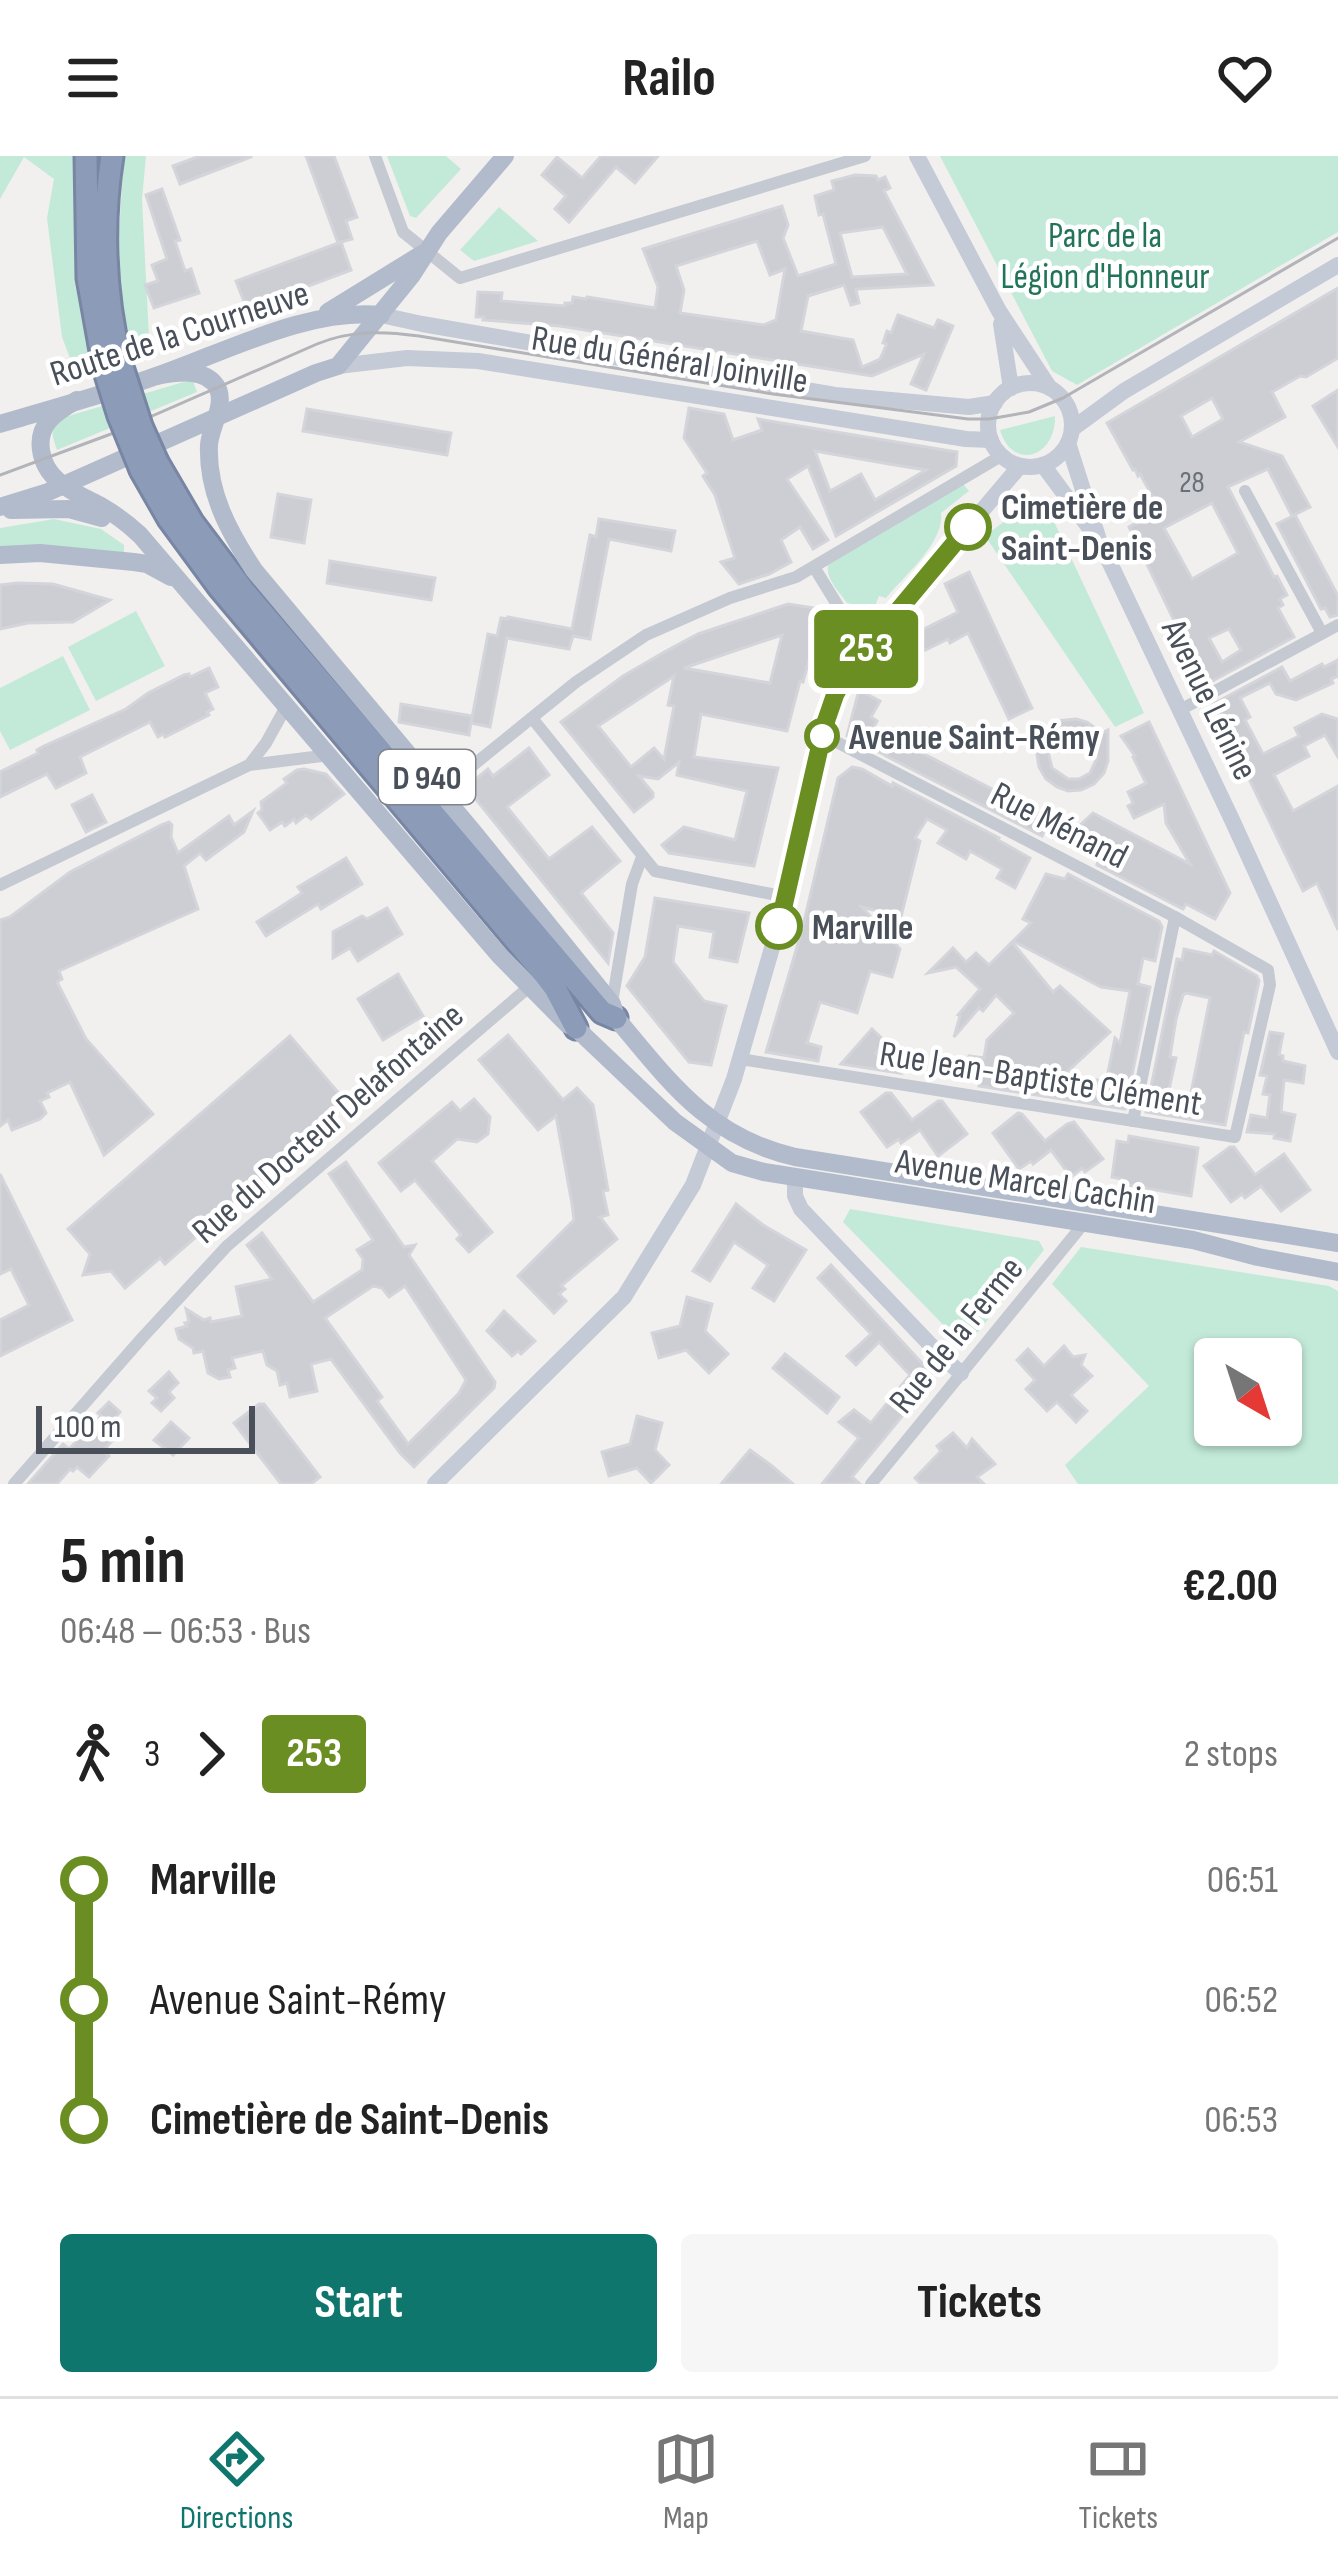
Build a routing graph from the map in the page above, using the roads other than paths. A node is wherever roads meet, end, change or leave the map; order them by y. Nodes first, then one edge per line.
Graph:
1 (86, 156) edge
2 (112, 156) edge
3 (375, 156) edge
4 (505, 156) edge
5 (865, 156) edge
6 (917, 156) edge
7 (426, 251) junction
8 (1338, 265) edge
9 (998, 310) junction
10 (381, 315) junction
11 (289, 328) junction
12 (112, 366) junction
13 (338, 366) junction
14 (157, 376) junction
15 (1048, 387) junction
16 (1011, 388) junction
17 (1124, 392) junction
18 (77, 400) junction
19 (994, 403) junction
20 (1067, 406) junction
21 (216, 417) junction
22 (0, 424) edge
23 (1070, 436) junction
24 (996, 448) junction
25 (1043, 465) junction
26 (149, 466) junction
27 (1019, 467) junction
28 (62, 486) junction
29 (1245, 491) dead end
30 (0, 509) edge
31 (140, 535) junction
32 (1099, 540) junction
33 (0, 555) edge
34 (814, 567) junction
35 (194, 597) junction
36 (1338, 625) edge
37 (1322, 633) junction
38 (865, 650) junction
39 (287, 705) junction
40 (1180, 710) junction
41 (532, 718) junction
42 (823, 735) junction
43 (330, 755) junction
44 (249, 765) junction
45 (440, 792) junction
46 (642, 856) junction
47 (0, 885) edge
48 (786, 897) junction
49 (1174, 917) junction
50 (1268, 970) joint
51 (530, 986) junction
52 (614, 1011) junction
53 (576, 1028) junction
54 (1338, 1052) edge
55 (740, 1059) junction
56 (1133, 1121) junction
57 (717, 1123) junction
58 (707, 1148) junction
59 (796, 1178) junction
60 (1085, 1222) junction
61 (1338, 1244) edge
62 (1338, 1272) edge
63 (962, 1373) junction
64 (14, 1484) edge
65 (435, 1484) edge
66 (872, 1484) edge

1 - 12 highway
2 - 12 highway
3 - 7 street
4 - 7 main road
5 - 7 street
6 - 9 main road
7 - 10 main road
7 - 11 main road
8 - 17 main road
9 - 15 main road
9 - 16 main road
10 - 11 main road, Route de la Courneuve
10 - 13 main road
10 - 19 main road, Rue du Général Joinville
11 - 14 main road, Route de la Courneuve
12 - 26 highway, bridge
13 - 21 main road
13 - 24 main road, Rue du Général Joinville
14 - 18 main road, Route de la Courneuve
14 - 21 main road
15 - 16 main road
15 - 20 main road
16 - 19 main road
17 - 20 main road
17 - 23 main road
18 - 22 main road, Route de la Courneuve
18 - 28 main road
19 - 24 main road
20 - 23 main road
21 - 28 main road
21 - 45 main road, D 940
23 - 25 main road
23 - 32 main road, Avenue Lénine
24 - 27 main road
24 - 34 street
25 - 27 main road
25 - 32 main road, Avenue Lénine
26 - 52 highway
26 - 53 highway
27 - 38 main road
28 - 30 main road
28 - 31 main road, D 940
29 - 37 street
30 - 31 main road
31 - 35 main road, D 940
32 - 40 main road, Avenue Lénine
33 - 35 main road
34 - 38 street
34 - 41 street
35 - 39 main road, D 940
36 - 37 street
37 - 40 street
38 - 42 main road
39 - 43 main road, D 940
39 - 44 street
40 - 54 main road, Avenue Lénine
41 - 45 street
41 - 46 street
42 - 48 main road
42 - 49 street, Rue Ménand
43 - 44 street
43 - 51 main road, D 940
44 - 47 street
45 - 52 main road, D 940
46 - 48 street
46 - 52 street
48 - 55 main road
49 - 50 street, Rue Ménand
49 - 56 street
50 - 56 street, Rue Jean-Baptiste Clément
51 - 53 main road, D 940
51 - 64 street, Rue du Docteur Delafontaine
52 - 57 main road, D 940
53 - 58 main road, D 940
55 - 56 street, Rue Jean-Baptiste Clément
55 - 57 main road
57 - 58 main road
57 - 61 main road, Avenue Marcel Cachin / D 940
58 - 59 main road, Avenue Marcel Cachin / D 940
58 - 65 main road
59 - 60 main road, Avenue Marcel Cachin / D 940
59 - 63 main road
60 - 62 main road, Avenue Marcel Cachin / D 940
60 - 63 street, Rue de la Ferme
63 - 66 street, Rue de la Ferme

